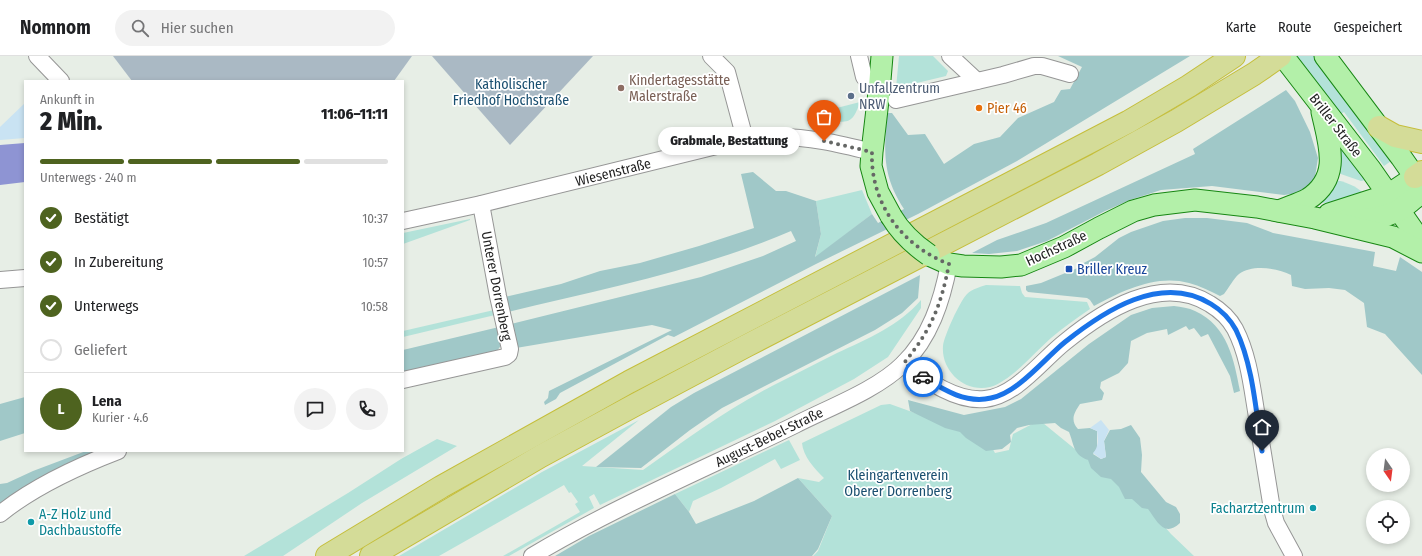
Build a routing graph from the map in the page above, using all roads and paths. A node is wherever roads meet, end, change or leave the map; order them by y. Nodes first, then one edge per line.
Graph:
1 (37, 56) edge
2 (711, 56) edge
3 (859, 56) edge
4 (882, 56) edge
5 (950, 56) edge
6 (1234, 56) edge
7 (1325, 56) edge
8 (1278, 58) edge
9 (1070, 74) dead end
10 (60, 80) edge
11 (977, 81) junction
12 (888, 96) junction
13 (1321, 105) junction
14 (1379, 128) junction
15 (745, 139) junction
16 (1422, 142) edge
17 (872, 152) junction
18 (1420, 182) edge
19 (1393, 202) junction
20 (481, 204) junction
21 (1279, 211) junction
22 (1315, 218) junction
23 (404, 221) edge
24 (1422, 243) edge
25 (1422, 252) edge
26 (949, 264) junction
27 (24, 278) edge
28 (0, 280) edge
29 (904, 363) junction
30 (404, 380) edge
31 (116, 452) edge
32 (0, 514) edge
33 (327, 556) edge
34 (371, 556) edge
35 (532, 556) edge
36 (1294, 556) edge

1 - 10 street
2 - 15 street
3 - 12 street
4 - 12 main road, Hochstraße
5 - 11 street
6 - 33 highway
7 - 14 main road
8 - 13 main road, Briller Straße
8 - 34 highway
9 - 11 street
11 - 12 street
12 - 17 main road, Hochstraße
13 - 19 main road, Briller Straße
13 - 21 main road
14 - 16 highway
14 - 18 main road
15 - 17 street, Wiesenstraße
15 - 20 street, Wiesenstraße
17 - 26 main road, Hochstraße, bridge
18 - 19 main road
19 - 22 main road
19 - 24 main road, Briller Straße
20 - 23 street, Wiesenstraße
20 - 30 street, Unterer Dorrenberg
21 - 22 main road, Hochstraße
21 - 26 main road, Hochstraße
22 - 25 main road, Hochstraße
26 - 29 street, August-Bebel-Straße
27 - 28 street
29 - 35 street, August-Bebel-Straße
29 - 36 street
31 - 32 street

